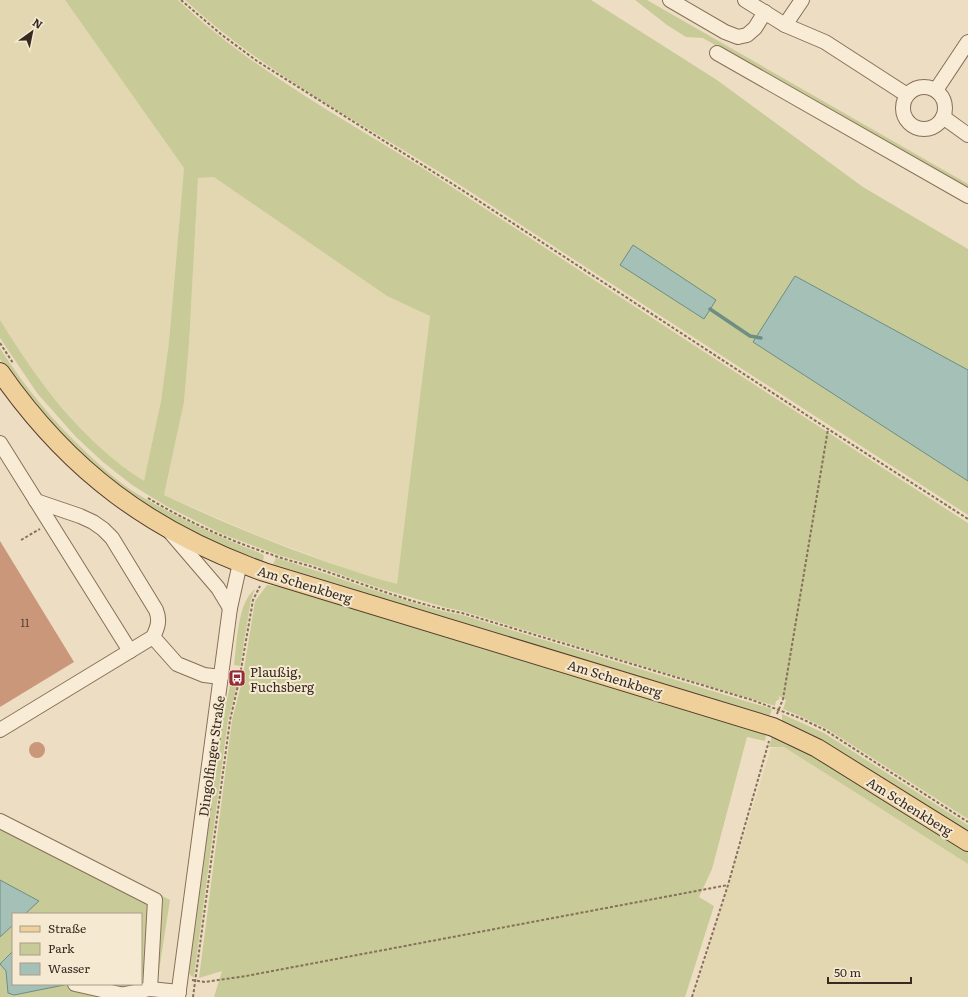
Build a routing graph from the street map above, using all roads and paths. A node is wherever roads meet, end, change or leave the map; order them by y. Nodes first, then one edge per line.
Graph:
1 (181, 0) edge
2 (670, 0) edge
3 (746, 0) edge
4 (802, 0) edge
5 (765, 12) junction
6 (785, 25) junction
7 (968, 42) edge
8 (717, 53) dead end
9 (936, 90) junction
10 (907, 95) junction
11 (943, 117) junction
12 (968, 135) edge
13 (968, 196) edge
14 (0, 343) edge
15 (7, 368) edge
16 (0, 443) edge
17 (142, 494) dead end
18 (36, 501) junction
19 (968, 519) edge
20 (50, 523) junction
21 (167, 529) junction
22 (21, 540) dead end
23 (240, 563) junction
24 (264, 572) junction
25 (230, 608) junction
26 (153, 637) junction
27 (130, 651) junction
28 (221, 677) junction
29 (0, 730) edge
30 (0, 821) edge
31 (968, 822) edge
32 (968, 842) edge
33 (728, 885) dead end
34 (181, 978) junction
35 (196, 980) junction
36 (78, 985) edge
37 (150, 989) junction
38 (178, 995) edge
39 (115, 996) edge
40 (194, 997) edge

1 - 19 path
2 - 5 street
3 - 5 street
4 - 6 street
5 - 6 street
6 - 10 street
7 - 9 street
8 - 13 street
9 - 10 street
9 - 11 street
10 - 11 street
11 - 12 street
14 - 15 path
15 - 21 main road
16 - 18 street
17 - 31 path
18 - 20 street
18 - 26 street
20 - 22 path
20 - 27 street
21 - 23 main road
21 - 25 street
23 - 24 main road, Am Schenkberg
23 - 25 street, Dingolfinger Straße
24 - 32 main road, Am Schenkberg
24 - 35 path
25 - 28 street, Dingolfinger Straße
26 - 27 street
26 - 28 street
27 - 29 street
28 - 34 street, Dingolfinger Straße
30 - 37 street
33 - 35 path
34 - 35 path
34 - 38 street, Dingolfinger Straße
35 - 40 path
36 - 39 street
37 - 38 street
37 - 39 street

